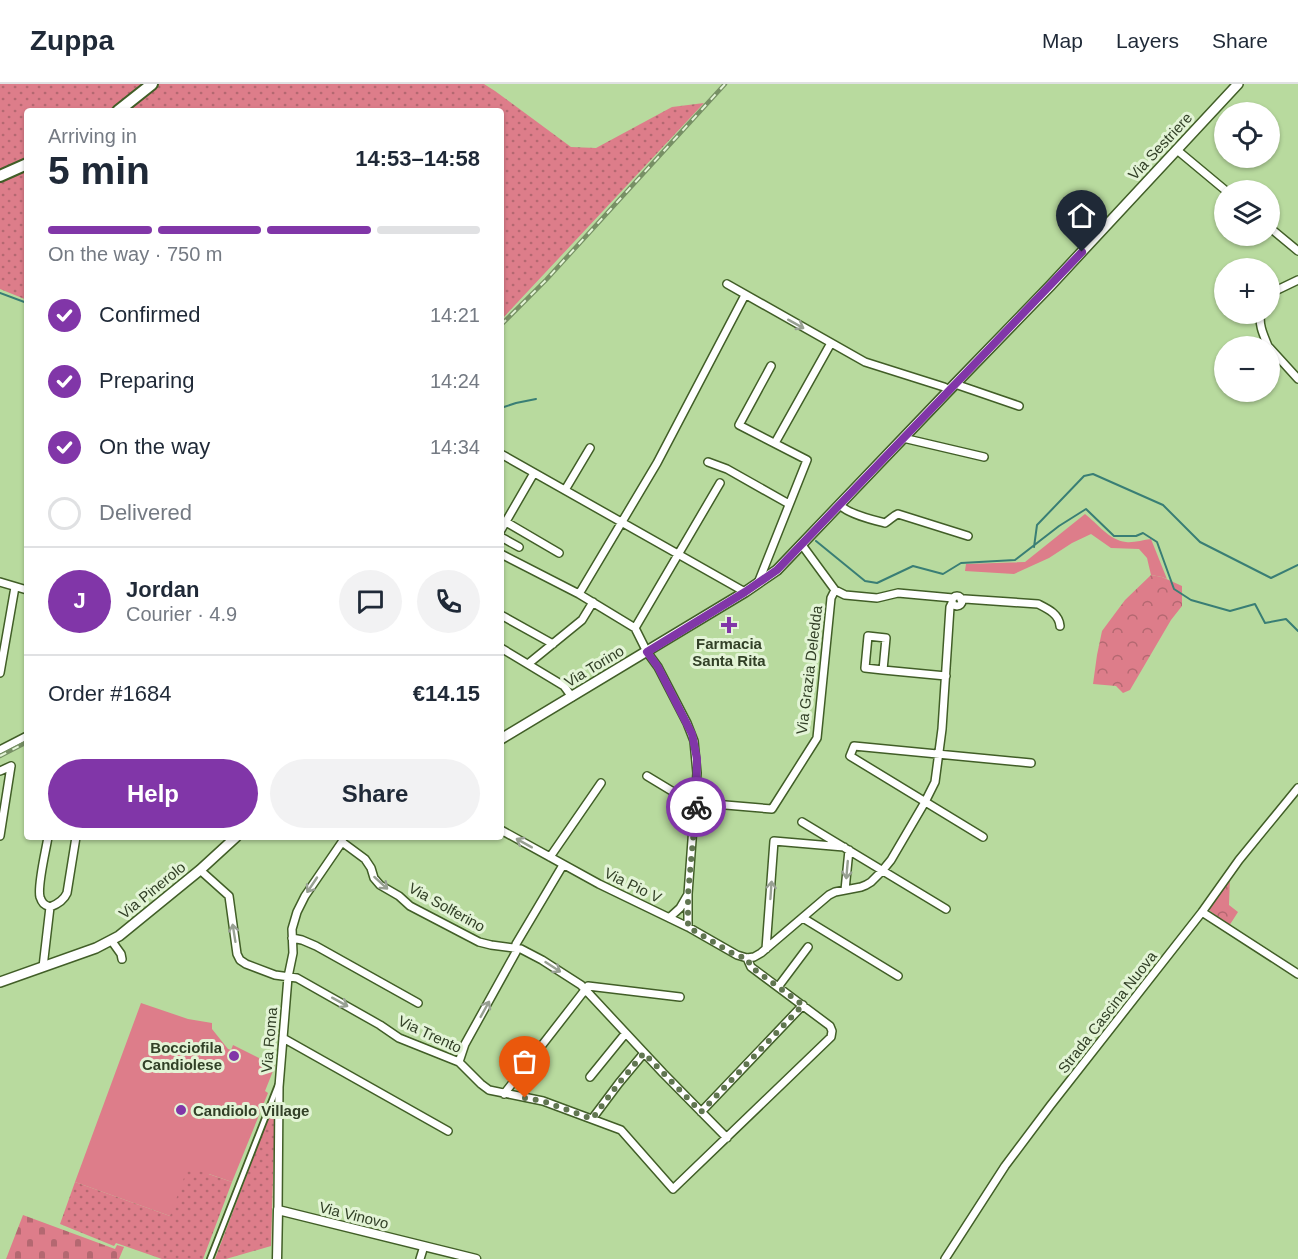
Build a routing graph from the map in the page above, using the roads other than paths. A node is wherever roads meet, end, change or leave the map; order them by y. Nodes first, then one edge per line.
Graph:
1 (152, 84) edge
2 (1238, 84) edge
3 (122, 108) edge
4 (1177, 150) junction
5 (24, 165) edge
6 (0, 176) edge
7 (1214, 181) edge
8 (1280, 236) edge
9 (1298, 251) edge
10 (1298, 280) edge
11 (727, 284) dead end
12 (1280, 289) edge
13 (745, 295) junction
14 (831, 343) junction
15 (1280, 359) edge
16 (771, 366) dead end
17 (1298, 379) edge
18 (952, 387) junction
19 (1018, 406) dead end
20 (903, 438) junction
21 (775, 443) junction
22 (590, 448) dead end
23 (504, 456) edge
24 (984, 457) dead end
25 (708, 462) dead end
26 (534, 473) junction
27 (720, 483) dead end
28 (565, 490) junction
29 (789, 504) junction
30 (840, 505) junction
31 (506, 522) junction
32 (622, 523) junction
33 (504, 525) edge
34 (969, 536) dead end
35 (504, 539) edge
36 (802, 545) junction
37 (519, 547) dead end
38 (559, 553) dead end
39 (679, 554) junction
40 (504, 556) edge
41 (0, 582) edge
42 (758, 584) junction
43 (15, 587) junction
44 (24, 589) edge
45 (835, 590) junction
46 (745, 592) junction
47 (579, 594) junction
48 (593, 602) junction
49 (956, 602) junction
50 (504, 617) edge
51 (1060, 626) dead end
52 (635, 628) junction
53 (554, 644) junction
54 (504, 650) edge
55 (647, 652) junction
56 (528, 664) junction
57 (883, 670) junction
58 (0, 673) edge
59 (946, 676) junction
60 (572, 697) junction
61 (504, 737) edge
62 (24, 738) edge
63 (0, 750) edge
64 (939, 754) junction
65 (1031, 763) dead end
66 (0, 771) edge
67 (647, 776) dead end
68 (601, 783) dead end
69 (1298, 788) edge
70 (925, 802) junction
71 (696, 803) junction
72 (802, 822) dead end
73 (504, 832) edge
74 (0, 836) edge
75 (983, 837) dead end
76 (48, 840) edge
77 (76, 840) edge
78 (233, 840) edge
79 (341, 840) edge
80 (343, 840) edge
81 (846, 849) junction
82 (550, 857) junction
83 (563, 865) junction
84 (200, 870) junction
85 (882, 870) junction
86 (845, 890) junction
87 (688, 894) junction
88 (50, 907) junction
89 (946, 909) dead end
90 (1202, 912) junction
91 (669, 918) junction
92 (803, 918) junction
93 (688, 927) junction
94 (292, 938) junction
95 (111, 940) junction
96 (808, 947) dead end
97 (516, 948) junction
98 (766, 948) junction
99 (747, 958) junction
100 (122, 959) dead end
101 (43, 967) junction
102 (1298, 974) edge
103 (898, 976) dead end
104 (288, 977) junction
105 (2, 978) edge
106 (778, 987) junction
107 (586, 989) junction
108 (680, 997) dead end
109 (418, 1003) dead end
110 (803, 1005) junction
111 (625, 1034) junction
112 (283, 1038) junction
113 (644, 1053) junction
114 (459, 1062) junction
115 (590, 1077) dead end
116 (280, 1080) junction
117 (504, 1094) junction
118 (701, 1112) junction
119 (592, 1119) junction
120 (448, 1131) dead end
121 (727, 1138) junction
122 (278, 1210) junction
123 (423, 1246) junction
124 (210, 1259) edge
125 (277, 1259) edge
126 (420, 1259) edge
127 (477, 1259) edge
128 (945, 1259) edge

1 - 3 main road
2 - 4 main road, Via Sestriere
4 - 7 street
4 - 18 main road, Via Sestriere
5 - 6 main road
8 - 9 street
10 - 12 street
11 - 13 street
13 -> 14 street
13 - 32 street
14 - 18 street
14 - 21 street
15 - 17 street
16 - 21 street
18 - 19 street
18 - 20 main road, Via Torino
20 - 24 street
20 - 30 main road, Via Torino
21 - 29 street
22 - 28 street
23 - 26 street
25 - 29 street
26 - 28 street
26 - 31 street
27 - 39 street
28 - 32 street
29 - 42 street
30 - 34 street
30 - 36 main road, Via Torino
31 - 33 street
31 - 38 street
32 - 39 street
32 - 47 street
35 - 37 street
36 - 42 main road, Via Torino
36 - 45 street, Via Grazia Deledda
39 - 46 street
39 - 52 street
40 - 47 street
41 - 43 street
42 - 46 main road, Via Torino
43 - 44 street
43 - 58 street
45 - 49 street
45 - 71 street, Via Grazia Deledda
46 - 55 main road, Via Torino
47 - 48 street
48 - 52 street
48 - 53 street
49 - 51 street
49 - 59 street
50 - 53 street
52 - 55 street
53 - 56 street
54 - 56 street
55 - 60 main road, Via Torino
55 - 71 street
56 - 60 street
57 - 57 street
57 - 59 street
59 - 64 street
60 - 61 main road, Via Torino
62 - 63 street
64 - 65 street
64 - 70 street
64 - 70 street
66 - 74 street
67 - 71 street, Via Grazia Deledda
68 - 82 street
69 - 90 street, Strada Cascina Nuova
70 - 75 street
70 - 85 street
71 - 87 street
72 - 81 street
82 -> 73 street, Via Pio V
76 - 88 street
77 - 88 street
78 - 84 main road, Via Pinerolo
79 -> 94 street, Via Roma
80 -> 97 street, Via Solferino
81 - 85 street
81 -> 86 street
98 -> 81 street
82 - 83 street, Via Pio V
83 - 91 street, Via Pio V
83 - 97 street
84 - 95 main road, Via Pinerolo
104 -> 84 street, Via Trento
85 - 86 street
85 - 89 street
86 - 92 street
87 - 91 street
87 - 93 street
88 - 101 street
90 - 102 street
90 - 128 street, Strada Cascina Nuova
91 - 93 street, Via Pio V
92 - 98 street
92 - 103 street
93 - 99 street, Via Pio V
94 - 104 street, Via Roma
94 - 109 street
95 - 100 street
95 - 101 main road, Via Pinerolo
96 - 106 street
97 -> 107 street, Via Solferino
114 -> 97 street
98 - 99 street
99 - 106 street, Via Pio V
101 - 105 main road, Via Pinerolo
104 - 112 street, Via Roma
104 -> 114 street, Via Trento
106 - 110 street, Via Pio V
107 - 108 street
107 - 111 street, Via Solferino
107 - 117 street
110 - 118 street
110 - 121 street, Via Pio V
111 - 113 street, Via Solferino
111 - 115 street
112 - 116 street, Via Roma
112 - 120 street
113 - 118 street, Via Solferino
113 - 119 street
114 - 117 street, Via Trento
116 - 122 street, Via Roma
116 - 124 street
117 - 119 street, Via Trento
118 - 121 street, Via Solferino
119 - 121 street, Via Trento
122 - 123 street, Via Vinovo
122 - 125 street, Via Roma
123 - 126 street
123 - 127 street, Via Vinovo

